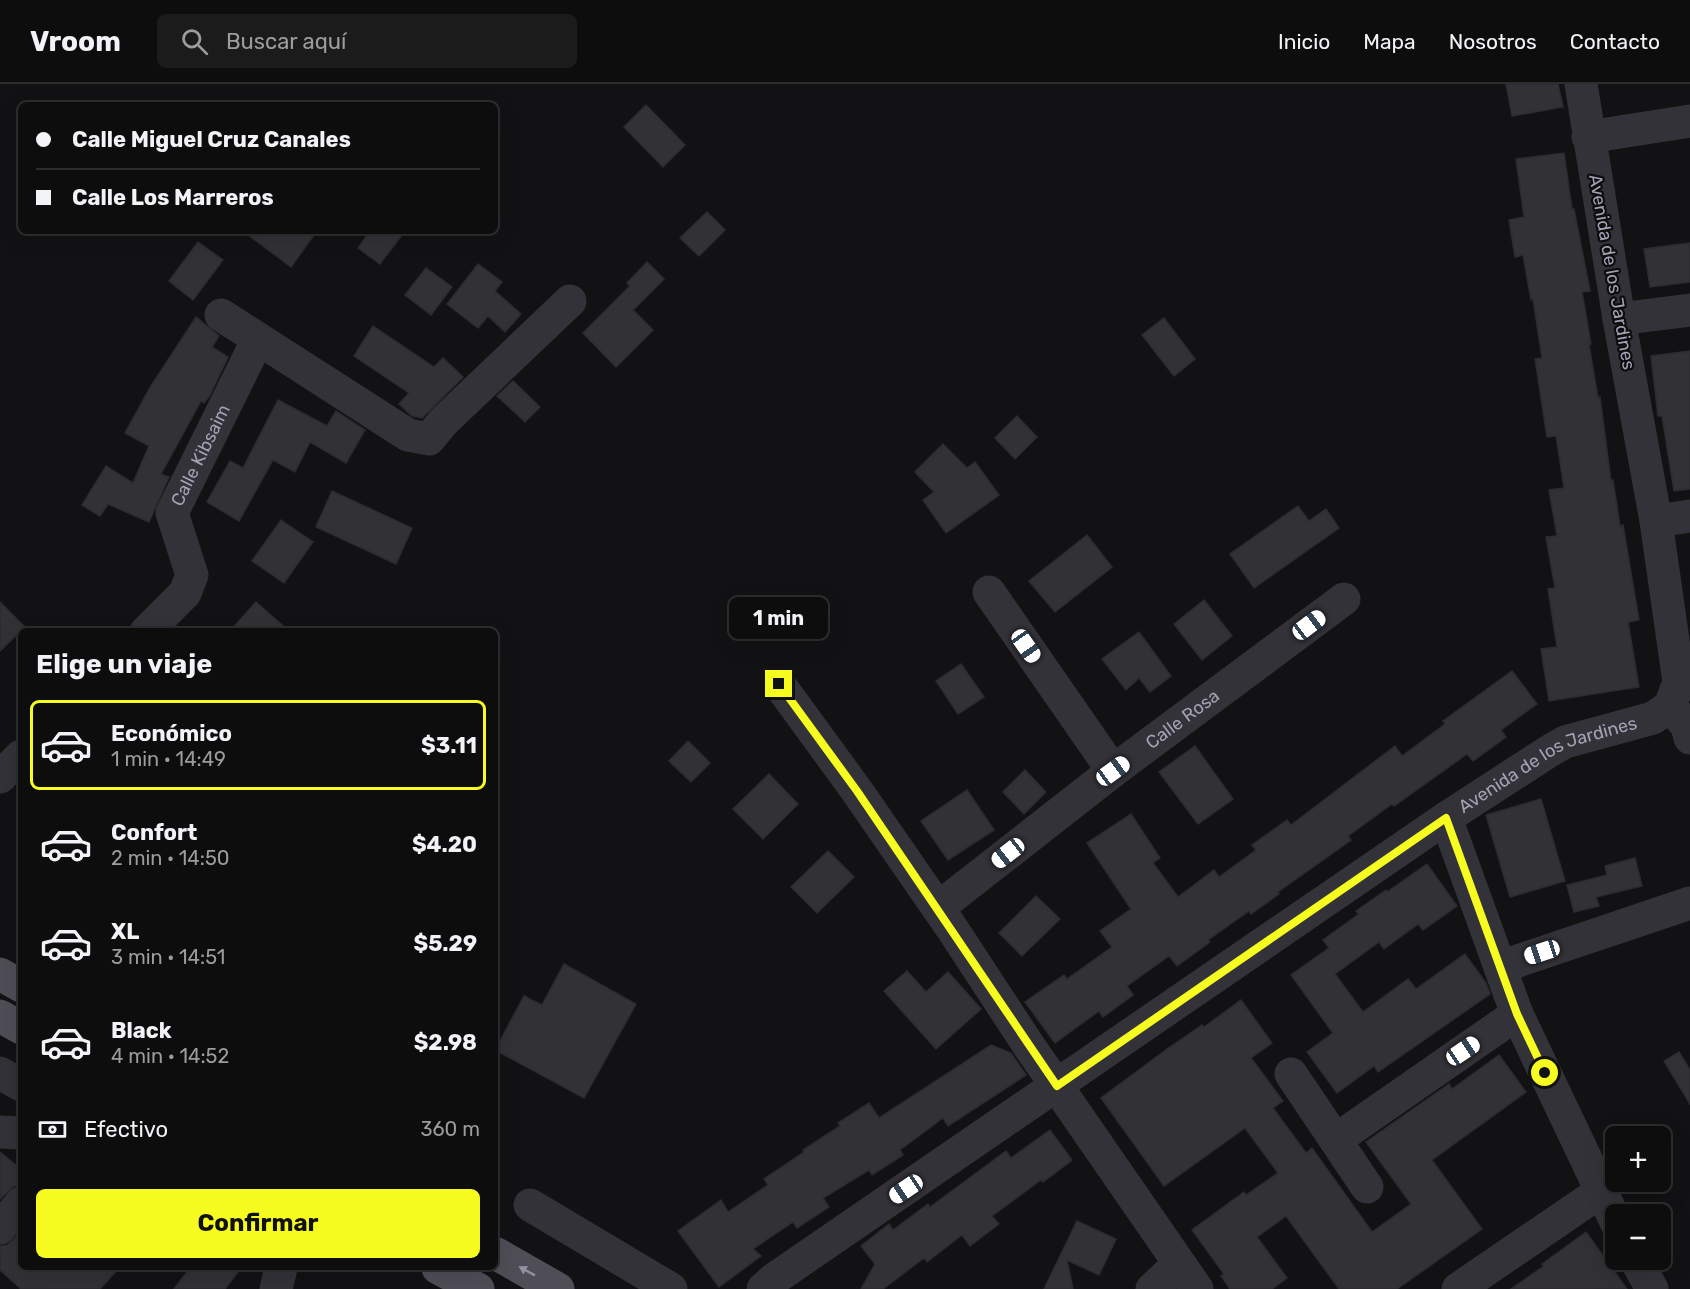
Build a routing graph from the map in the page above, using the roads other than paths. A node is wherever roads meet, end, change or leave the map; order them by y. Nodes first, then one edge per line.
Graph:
1 (1581, 84) edge
2 (1690, 121) edge
3 (1588, 137) junction
4 (570, 301) dead end
5 (1690, 310) edge
6 (221, 315) dead end
7 (1619, 319) junction
8 (258, 339) junction
9 (1690, 516) edge
10 (1656, 521) junction
11 (989, 592) dead end
12 (1344, 599) dead end
13 (150, 628) edge
14 (779, 684) dead end
15 (1670, 706) junction
16 (1690, 738) edge
17 (18, 759) edge
18 (1113, 771) junction
19 (0, 777) edge
20 (1446, 818) junction
21 (1690, 903) edge
22 (938, 908) junction
23 (1500, 967) junction
24 (0, 974) edge
25 (18, 984) edge
26 (1517, 1014) junction
27 (0, 1016) edge
28 (18, 1026) edge
29 (0, 1073) edge
30 (1291, 1074) dead end
31 (18, 1083) edge
32 (1057, 1086) junction
33 (1337, 1139) junction
34 (1367, 1187) dead end
35 (1600, 1192) junction
36 (1606, 1204) edge
37 (530, 1205) dead end
38 (18, 1207) edge
39 (0, 1228) edge
40 (498, 1256) edge
41 (281, 1270) edge
42 (442, 1270) edge
43 (1642, 1270) edge
44 (1188, 1277) edge
45 (276, 1289) edge
46 (478, 1289) edge
47 (558, 1289) edge
48 (672, 1289) edge
49 (763, 1289) edge
50 (1152, 1289) edge
51 (1458, 1289) edge
52 (1653, 1289) edge

1 - 3 street, Avenida de los Jardines
2 - 3 street
3 - 7 street, Avenida de los Jardines
4 - 8 street
5 - 7 street
6 - 8 street
7 - 10 street, Avenida de los Jardines
8 - 13 street, Calle Kibsaim
9 - 10 street
10 - 15 street, Avenida de los Jardines
11 - 18 street
12 - 18 street, Calle Rosa
14 - 22 street
15 - 16 street
15 - 20 street, Avenida de los Jardines
17 - 19 street
18 - 22 street, Calle Rosa
20 - 23 street
20 - 32 street, Avenida de los Jardines
21 - 23 street
22 - 32 street
23 - 26 street
24 - 25 main road
26 - 33 street
26 - 35 street
27 - 28 main road
29 - 31 street
30 - 33 street
32 - 44 street
32 - 49 street, Avenida de los Jardines
33 - 34 street
35 - 36 street
35 - 51 street
37 - 48 street
38 - 39 street
47 -> 40 main road
41 - 45 street
42 - 46 main road
43 - 52 street
44 - 50 street

